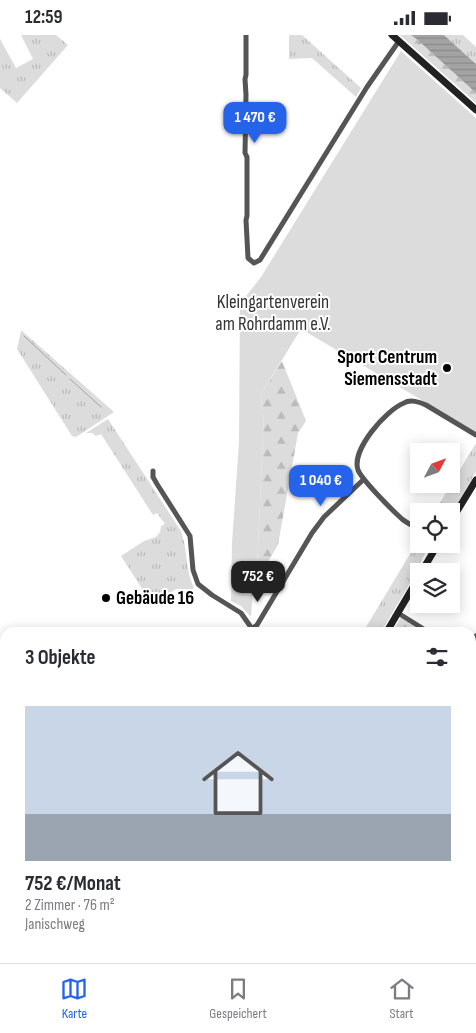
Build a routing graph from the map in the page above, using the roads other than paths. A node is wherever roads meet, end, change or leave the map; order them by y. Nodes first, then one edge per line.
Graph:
1 (246, 35) edge
2 (392, 35) edge
3 (399, 41) junction
4 (476, 110) edge
5 (476, 435) edge
6 (153, 471) dead end
7 (364, 479) junction
8 (476, 480) edge
9 (460, 506) edge
10 (410, 524) edge
11 (410, 592) edge
12 (398, 613) junction
13 (252, 627) edge
14 (256, 627) edge
15 (390, 627) edge
16 (420, 627) edge

1 - 3 street
2 - 3 main road
3 - 4 main road
5 - 7 street
6 - 13 street
7 - 10 street
7 - 14 street
8 - 9 main road
11 - 12 main road
12 - 15 main road
12 - 16 street

